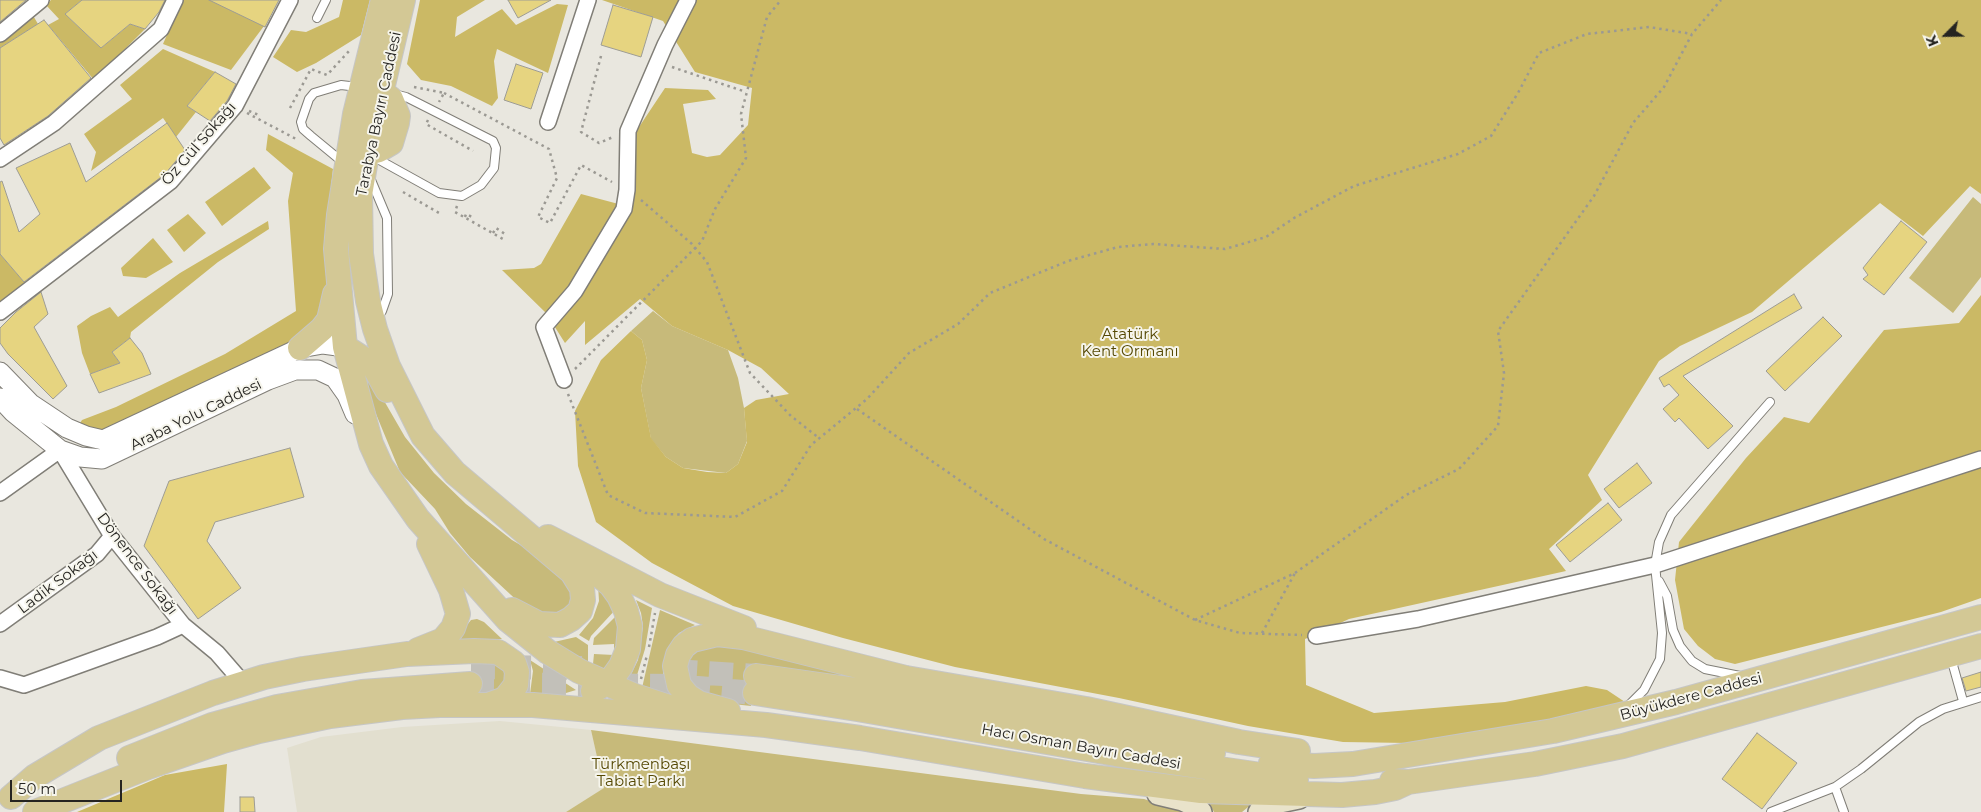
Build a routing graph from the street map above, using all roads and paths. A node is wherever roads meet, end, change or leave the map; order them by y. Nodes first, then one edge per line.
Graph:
1 (41, 0) edge
2 (174, 0) edge
3 (290, 0) edge
4 (326, 0) edge
5 (383, 0) edge
6 (403, 0) edge
7 (588, 0) edge
8 (688, 0) edge
9 (781, 0) edge
10 (1721, 0) edge
11 (317, 18) dead end
12 (0, 34) edge
13 (1692, 34) junction
14 (602, 56) dead end
15 (657, 62) junction
16 (372, 90) junction
17 (444, 92) dead end
18 (746, 92) junction
19 (247, 113) dead end
20 (261, 116) dead end
21 (259, 120) dead end
22 (548, 122) dead end
23 (436, 130) dead end
24 (628, 130) junction
25 (299, 141) dead end
26 (473, 151) dead end
27 (367, 153) junction
28 (0, 159) edge
29 (347, 165) junction
30 (627, 190) junction
31 (403, 192) dead end
32 (462, 196) junction
33 (641, 200) dead end
34 (439, 213) dead end
35 (472, 217) dead end
36 (465, 218) junction
37 (493, 233) junction
38 (505, 234) dead end
39 (503, 239) dead end
40 (337, 272) junction
41 (0, 312) edge
42 (345, 346) junction
43 (300, 348) junction
44 (0, 372) edge
45 (564, 380) junction
46 (0, 398) edge
47 (1770, 402) dead end
48 (857, 409) junction
49 (423, 436) junction
50 (819, 438) junction
51 (371, 444) junction
52 (60, 450) junction
53 (1981, 459) edge
54 (0, 493) edge
55 (501, 514) junction
56 (418, 519) junction
57 (112, 536) junction
58 (557, 542) junction
59 (1657, 571) junction
60 (1295, 573) junction
61 (488, 599) junction
62 (1195, 620) junction
63 (0, 624) edge
64 (182, 625) junction
65 (1979, 631) edge
66 (1262, 633) junction
67 (1316, 636) joint
68 (801, 651) junction
69 (407, 654) junction
70 (1950, 655) junction
71 (1909, 666) junction
72 (470, 675) tunnel mouth
73 (0, 678) edge
74 (1754, 680) junction
75 (243, 683) junction
76 (606, 684) junction
77 (1981, 697) edge
78 (1964, 701) junction
79 (488, 705) junction
80 (533, 705) junction
81 (1613, 718) junction
82 (716, 720) junction
83 (766, 725) junction
84 (1397, 756) junction
85 (1085, 776) junction
86 (1408, 782) junction
87 (1835, 787) junction
88 (1314, 795) junction
89 (10, 804) edge
90 (35, 812) edge
91 (1201, 812) edge
92 (1259, 812) edge
93 (1771, 812) edge
94 (1844, 812) edge

1 - 12 street
2 - 28 street
3 - 41 street, Öz Gül Sokağı
4 - 11 lane
5 - 16 main road, Tarabya Bayırı Caddesi
6 - 16 main road, Tarabya Bayırı Caddesi
7 - 22 street
8 - 15 street
9 - 18 path
10 - 13 path
13 - 48 path
13 - 60 path
14 - 24 path
15 - 18 path
15 - 24 street
16 - 27 main road, Tarabya Bayırı Caddesi
16 - 29 main road, Tarabya Bayırı Caddesi
16 - 29 lane
16 - 32 lane
17 - 30 path
18 - 45 path
19 - 20 path
21 - 25 path
23 - 26 path
24 - 30 street
27 - 32 lane
27 - 49 main road, Tarabya Bayırı Caddesi
29 - 40 main road, Tarabya Bayırı Caddesi
30 - 45 street
31 - 34 path
32 - 36 path
33 - 50 path, bridge
35 - 36 path
36 - 37 path
37 - 38 path
37 - 39 path
40 - 42 main road, Tarabya Bayırı Caddesi
40 - 43 main road
42 - 43 street, Araba Yolu Caddesi
42 - 49 main road
42 - 51 main road, Tarabya Bayırı Caddesi
43 - 44 street, Araba Yolu Caddesi
45 - 50 path
46 - 52 street, Araba Yolu Caddesi
47 - 59 lane
48 - 50 path
48 - 62 path
49 - 55 main road, Tarabya Bayırı Caddesi
51 - 52 street, Araba Yolu Caddesi
51 - 56 main road, Tarabya Bayırı Caddesi
52 - 54 street
52 - 57 street, Dönence Sokağı
53 - 59 street
55 - 58 main road
55 - 61 main road
56 - 61 main road, Tarabya Bayırı Caddesi
56 - 69 main road
57 - 63 street, Ladik Sokağı
57 - 64 street, Dönence Sokağı
58 - 68 main road
58 - 76 main road
59 - 67 street
59 - 74 lane
59 - 81 lane
60 - 62 path
60 - 66 path
61 - 76 main road, Tarabya Bayırı Caddesi
62 - 66 path
64 - 73 street, Dönence Sokağı
64 - 75 street, Dönence Sokağı
65 - 70 main road, Büyükdere Caddesi
65 - 71 main road
65 - 74 main road, Büyükdere Caddesi
66 - 67 path
68 - 83 main road
68 - 84 main road
69 - 75 main road
69 - 79 main road
70 - 71 main road, Büyükdere Caddesi
70 - 78 lane
71 - 86 main road, Büyükdere Caddesi
72 - 89 main road
74 - 81 main road, Büyükdere Caddesi
75 - 89 main road
76 - 80 main road
76 - 82 main road, Tarabya Bayırı Caddesi
77 - 78 lane
78 - 87 lane
79 - 80 main road
79 - 90 main road
80 - 82 main road
81 - 84 main road, Büyükdere Caddesi
82 - 83 main road
83 - 85 main road
84 - 86 main road, Hacı Osman Bayırı Caddesi
85 - 88 main road
85 - 91 main road
86 - 88 main road
87 - 93 lane
87 - 94 lane
88 - 92 main road

